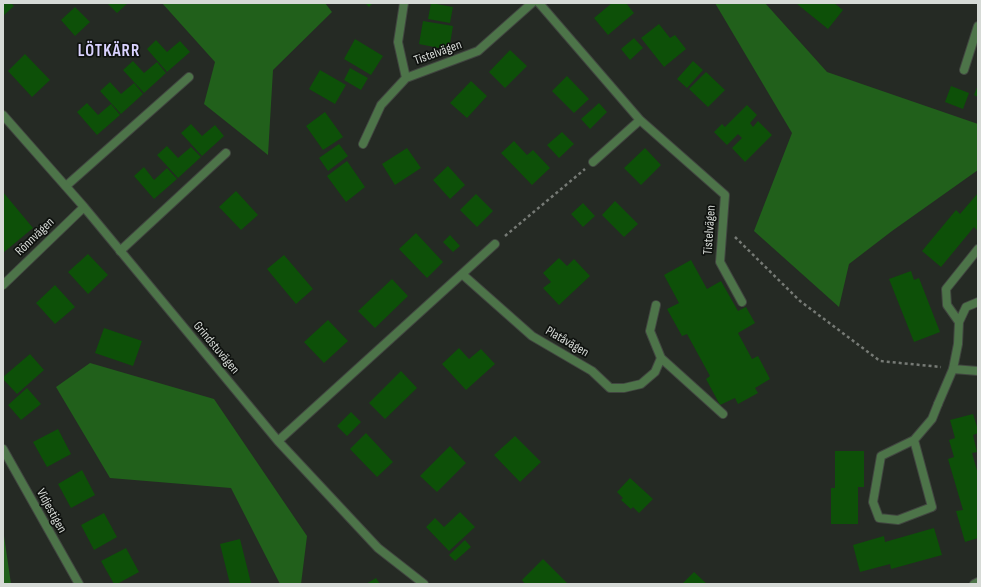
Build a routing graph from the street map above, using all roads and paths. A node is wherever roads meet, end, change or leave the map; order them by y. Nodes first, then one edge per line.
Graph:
1 (404, 3) edge
2 (532, 3) edge
3 (539, 3) edge
4 (978, 26) edge
5 (964, 70) dead end
6 (189, 77) dead end
7 (406, 78) junction
8 (3, 115) edge
9 (640, 120) junction
10 (363, 144) dead end
11 (226, 153) dead end
12 (593, 162) joint
13 (66, 186) junction
14 (84, 207) junction
15 (722, 225) junction
16 (495, 244) joint
17 (978, 249) edge
18 (120, 251) junction
19 (462, 274) junction
20 (3, 285) edge
21 (742, 302) dead end
22 (978, 302) edge
23 (656, 305) dead end
24 (959, 322) junction
25 (661, 358) junction
26 (954, 369) junction
27 (978, 371) edge
28 (723, 414) dead end
29 (914, 440) junction
30 (278, 441) junction
31 (3, 449) edge
32 (978, 582) edge
33 (79, 584) edge
34 (424, 584) edge
35 (974, 584) edge

1 - 7 street, Tistelvägen
2 - 7 street, Tistelvägen
3 - 9 street, Tistelvägen
4 - 5 street
6 - 13 street
7 - 10 street, Tistelvägen
8 - 13 street, Grindstuvägen
9 - 12 street
9 - 15 street, Tistelvägen
11 - 18 street
12 - 16 path
13 - 14 street, Grindstuvägen
14 - 18 street, Grindstuvägen
14 - 20 street, Rönnvägen
15 - 21 street, Tistelvägen
15 - 26 path
16 - 19 street
17 - 24 street
18 - 30 street, Grindstuvägen
19 - 25 street, Platåvägen
19 - 30 street
22 - 24 street
23 - 25 street
24 - 26 street
25 - 28 street
26 - 27 street
26 - 29 street
29 - 29 street
30 - 34 street, Grindstuvägen
31 - 33 street, Vidjestigen
32 - 35 street

